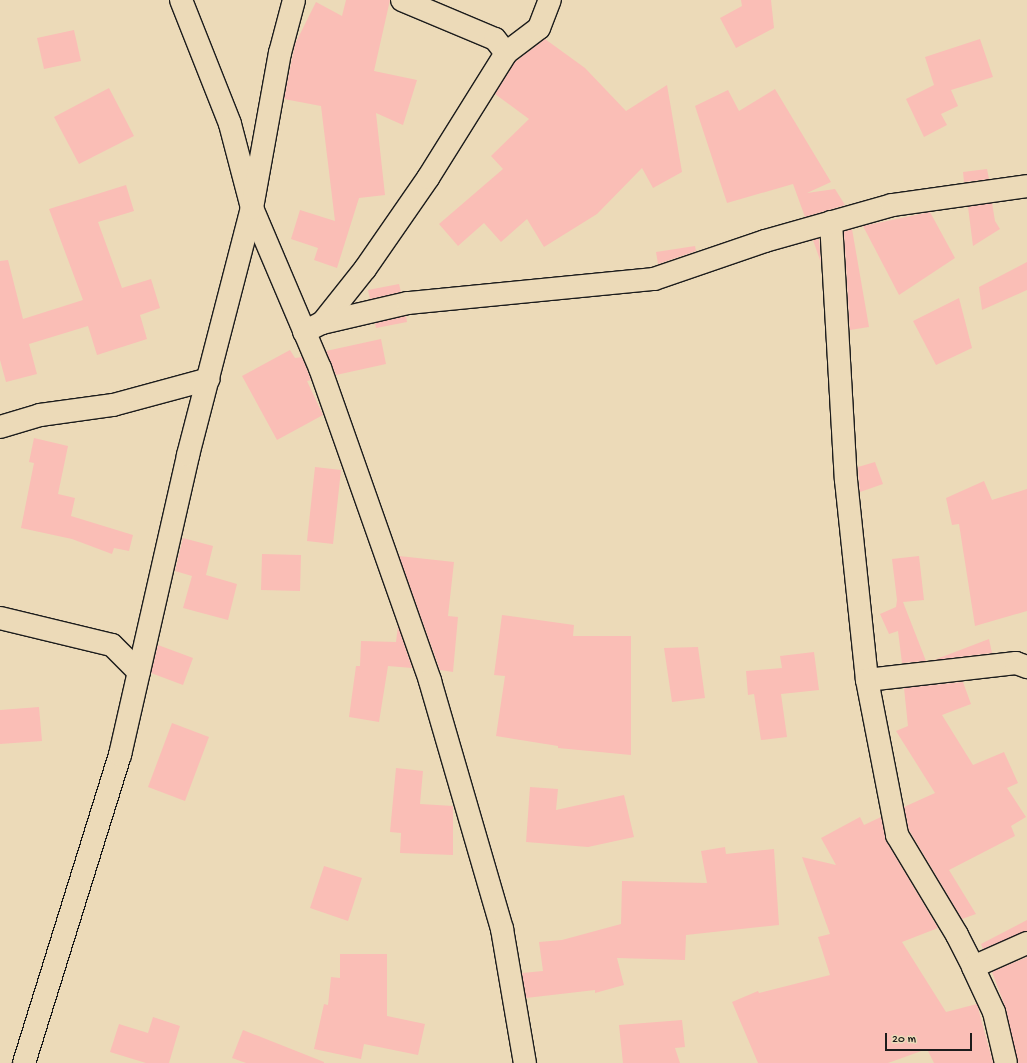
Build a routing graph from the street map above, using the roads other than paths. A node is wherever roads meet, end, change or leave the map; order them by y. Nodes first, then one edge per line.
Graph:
1 (181, 0) edge
2 (294, 0) edge
3 (402, 0) edge
4 (550, 0) edge
5 (506, 53) junction
6 (1027, 186) edge
7 (252, 208) junction
8 (831, 222) junction
9 (313, 328) junction
10 (209, 379) junction
11 (0, 427) edge
12 (0, 618) edge
13 (148, 633) junction
14 (112, 645) junction
15 (1027, 667) edge
16 (139, 672) junction
17 (867, 680) junction
18 (1027, 943) edge
19 (973, 967) junction
20 (24, 1063) edge
21 (525, 1063) edge
22 (1006, 1063) edge

1 - 7 street
2 - 7 street
3 - 5 street
4 - 5 street
5 - 9 street
6 - 8 street
7 - 9 street
7 - 10 street
8 - 9 street
8 - 17 street
9 - 21 street
10 - 11 street
10 - 13 street
12 - 14 street
13 - 14 street
13 - 16 street
14 - 16 street
15 - 17 street
16 - 20 street
17 - 19 street
18 - 19 street
19 - 22 street

